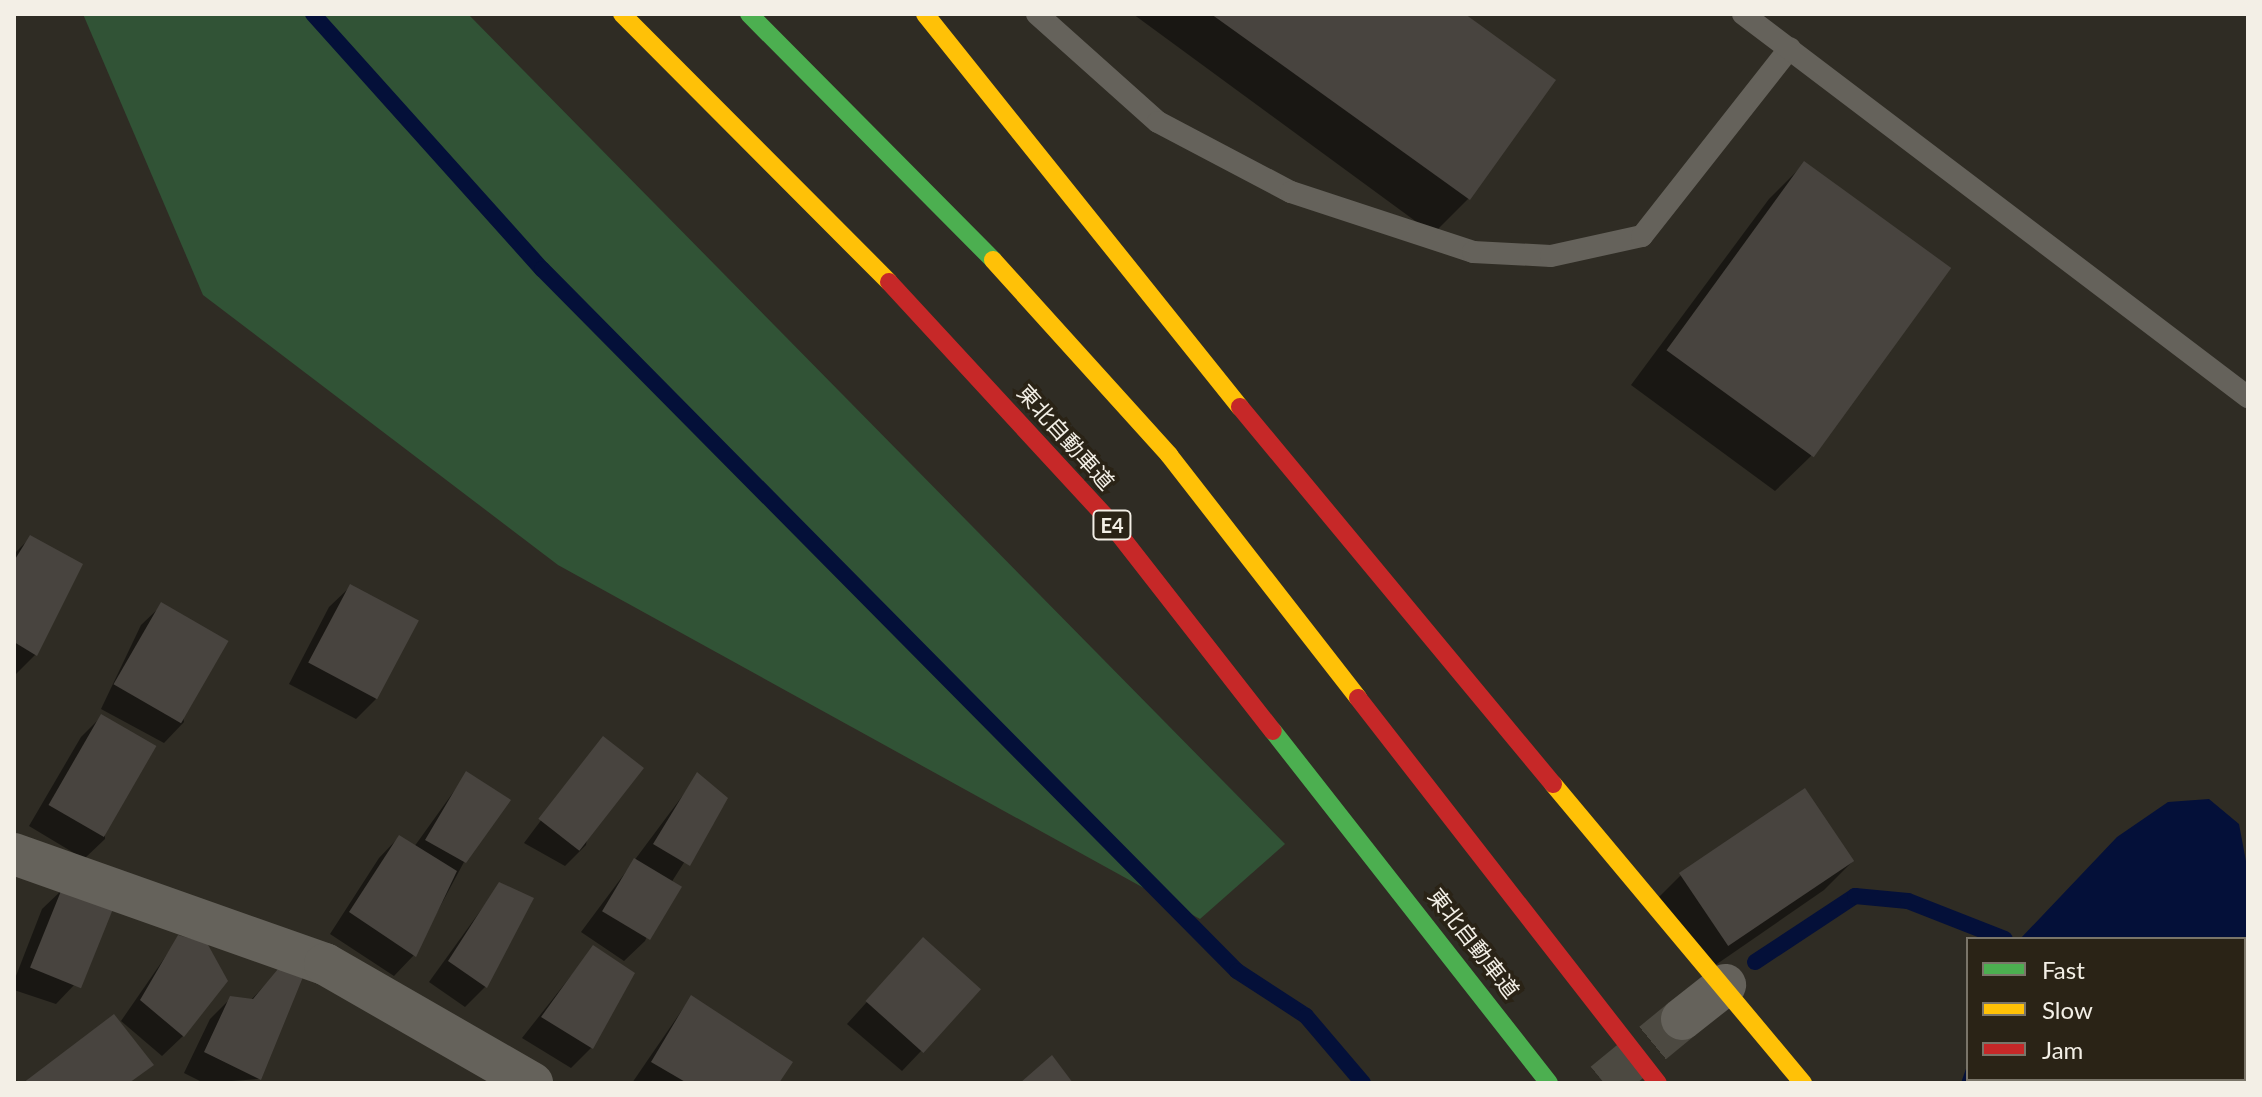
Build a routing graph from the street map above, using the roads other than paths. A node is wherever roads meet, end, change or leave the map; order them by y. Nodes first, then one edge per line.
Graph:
1 (622, 14) edge
2 (749, 14) edge
3 (925, 14) edge
4 (1037, 14) edge
5 (1743, 14) edge
6 (1790, 48) junction
7 (2248, 397) edge
8 (14, 854) edge
9 (1725, 985) junction
10 (1682, 1019) tunnel mouth
11 (532, 1083) edge
12 (1549, 1083) edge
13 (1658, 1083) edge
14 (1803, 1083) edge

1 - 12 main road, 東北自動車道 / E4
2 - 13 main road
3 - 9 main road
4 - 6 lane
5 - 6 lane
6 - 7 lane
8 - 11 street
9 - 10 street
9 - 14 main road

